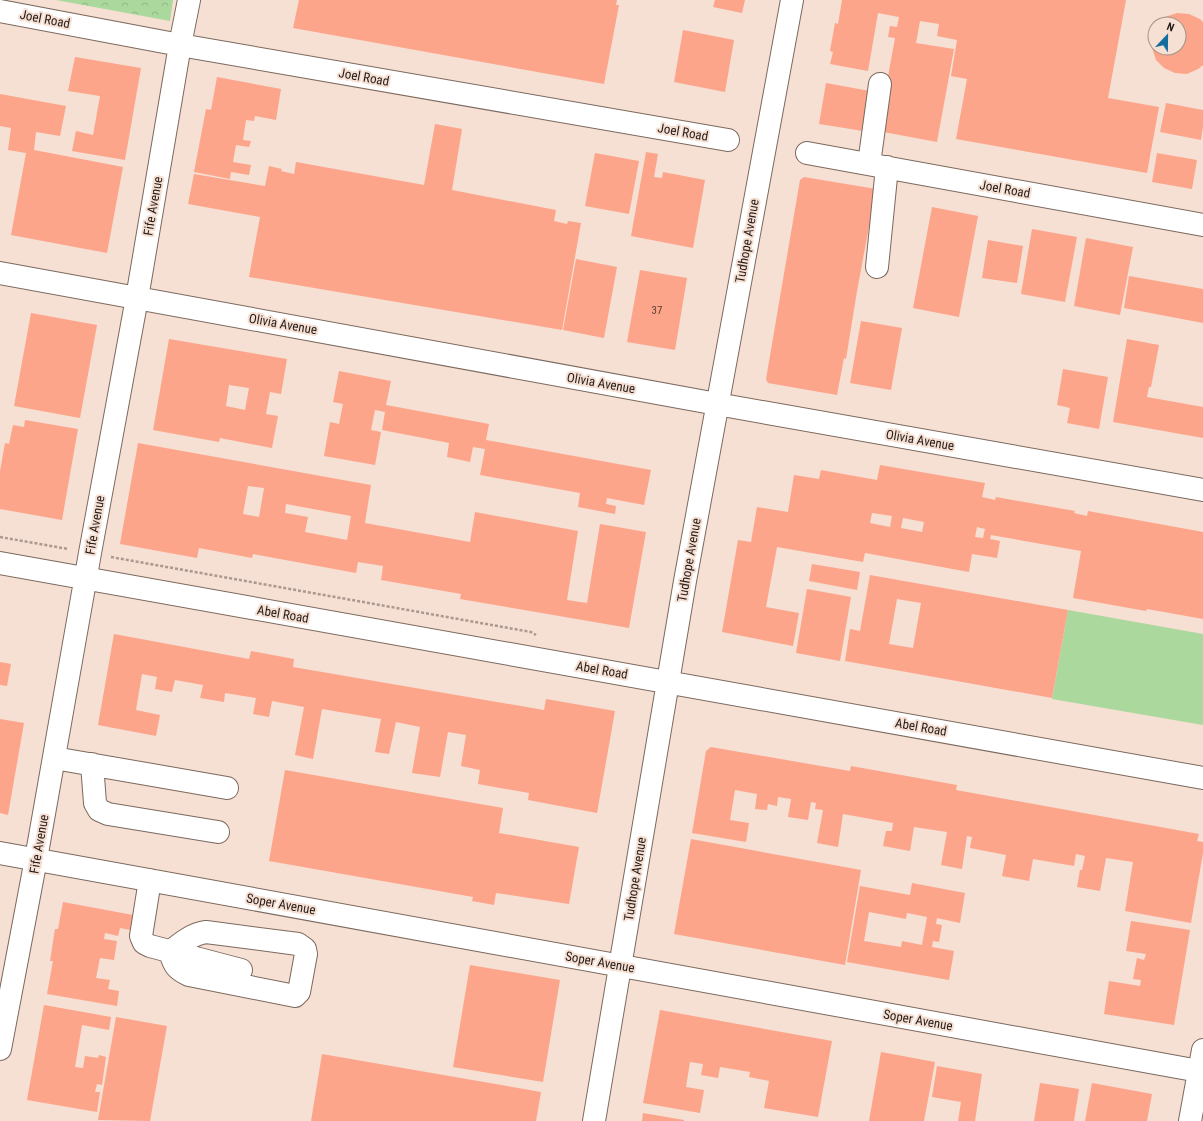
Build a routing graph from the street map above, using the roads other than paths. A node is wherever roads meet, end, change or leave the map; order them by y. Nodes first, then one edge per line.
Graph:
1 (189, 0) edge
2 (792, 0) edge
3 (0, 11) edge
4 (180, 45) junction
5 (880, 84) dead end
6 (728, 140) dead end
7 (808, 153) dead end
8 (878, 166) junction
9 (1203, 225) edge
10 (877, 267) dead end
11 (0, 274) edge
12 (137, 298) junction
13 (717, 404) junction
14 (1203, 490) edge
15 (0, 564) edge
16 (86, 579) junction
17 (668, 682) junction
18 (54, 758) junction
19 (92, 764) junction
20 (1203, 778) edge
21 (227, 788) dead end
22 (218, 832) dead end
23 (0, 853) edge
24 (36, 859) junction
25 (150, 880) junction
26 (170, 952) junction
27 (621, 966) junction
28 (241, 970) dead end
29 (0, 1049) edge
30 (1203, 1050) edge
31 (1199, 1071) junction
32 (594, 1121) edge
33 (1190, 1121) edge

1 - 4 street, Fife Avenue
2 - 13 street, Tudhope Avenue
3 - 4 street, Joel Road
4 - 6 street, Joel Road
4 - 12 street, Fife Avenue
5 - 8 street
7 - 8 street, Joel Road
8 - 9 street, Joel Road
8 - 10 street
11 - 12 street, Olivia Avenue
12 - 13 street, Olivia Avenue
12 - 16 street, Fife Avenue
13 - 14 street, Olivia Avenue
13 - 17 street, Tudhope Avenue
15 - 16 street, Abel Road
16 - 17 street, Abel Road
16 - 18 street, Fife Avenue
17 - 20 street, Abel Road
17 - 27 street, Tudhope Avenue
18 - 19 street
18 - 24 street, Fife Avenue
19 - 21 street
19 - 22 street
23 - 24 street, Soper Avenue
24 - 25 street, Soper Avenue
24 - 29 street, Fife Avenue
25 - 26 street
25 - 27 street, Soper Avenue
26 - 26 street
26 - 28 street
27 - 31 street, Soper Avenue
27 - 32 street, Tudhope Avenue
30 - 31 street
31 - 33 street

